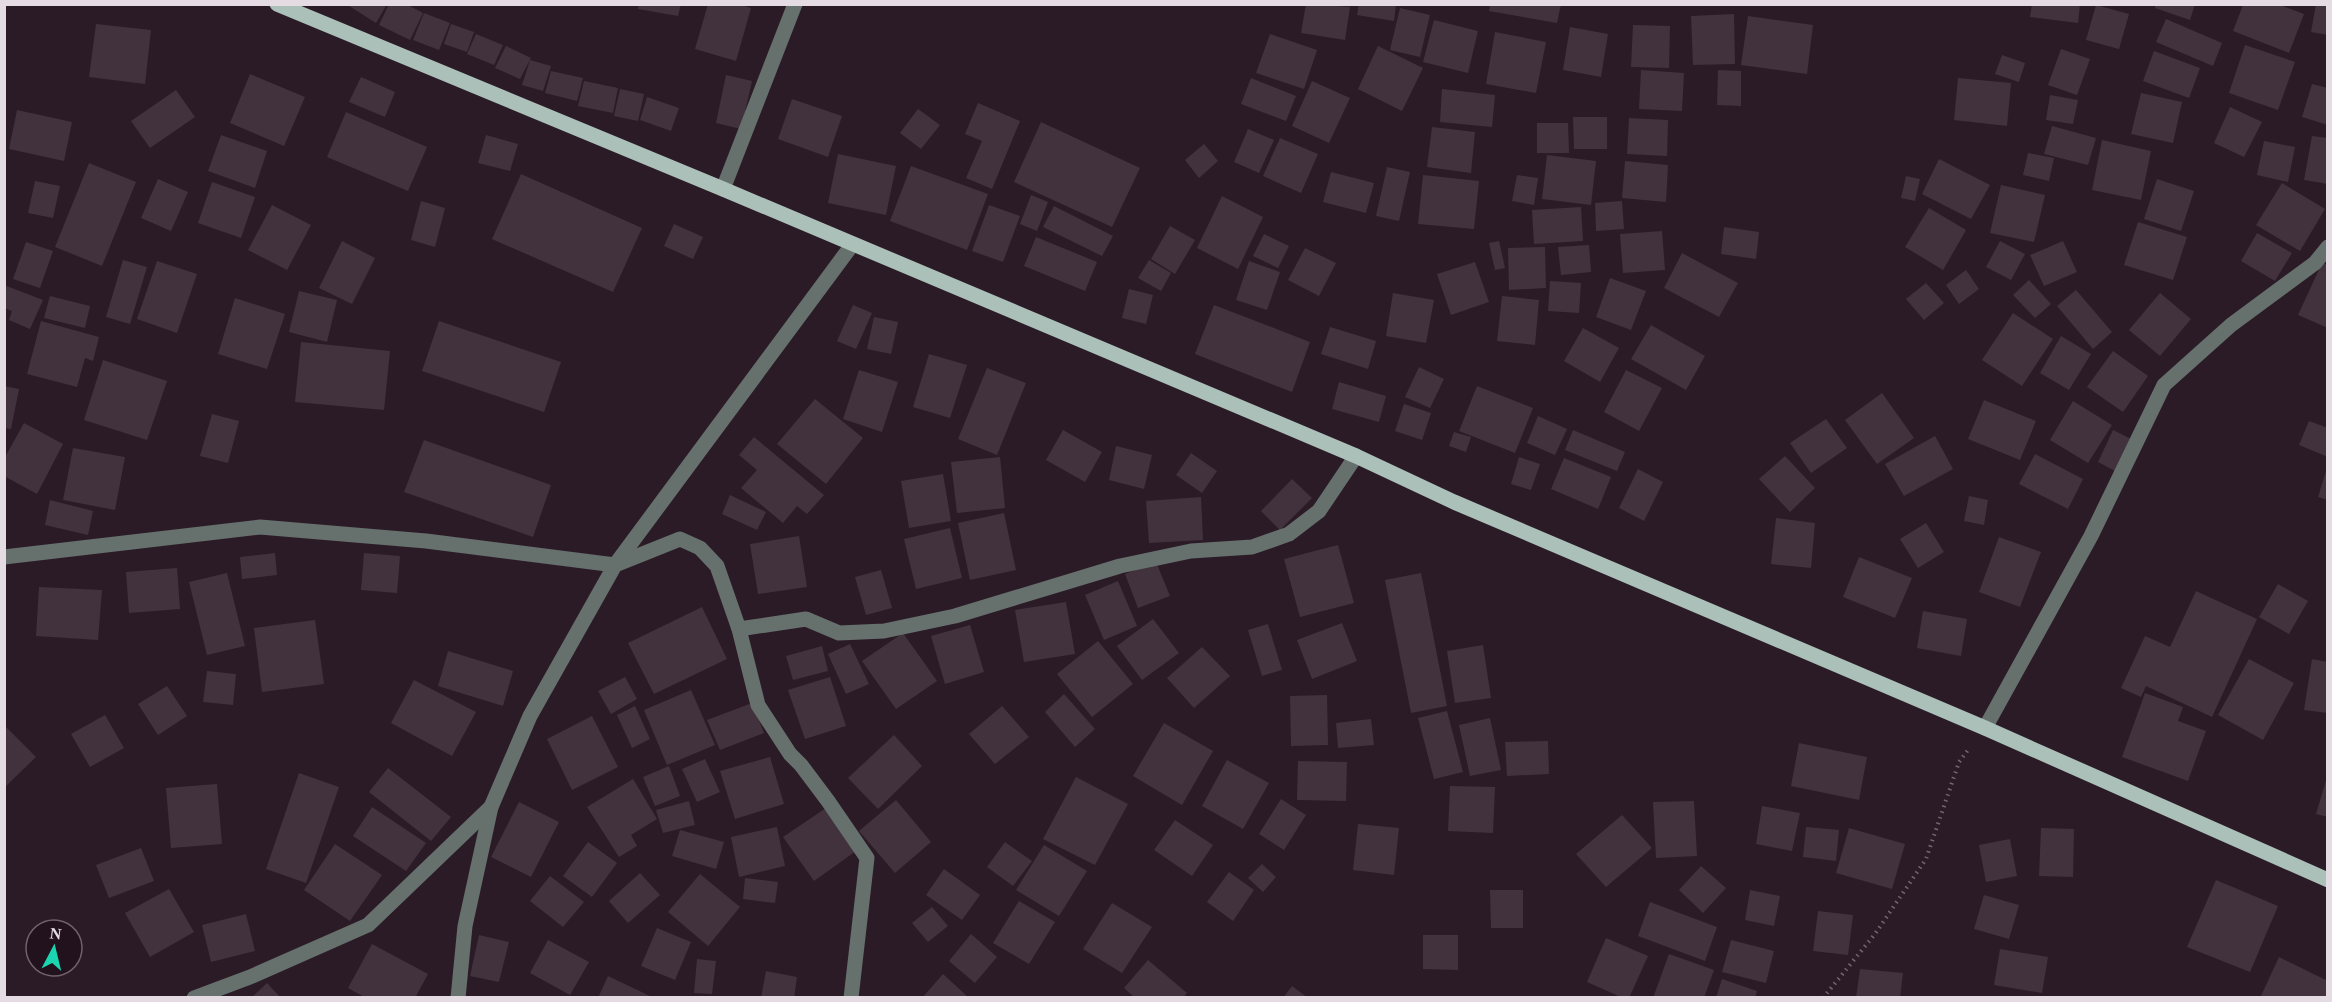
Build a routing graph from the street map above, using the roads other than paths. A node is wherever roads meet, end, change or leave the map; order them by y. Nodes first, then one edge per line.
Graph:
1 (277, 4) edge
2 (795, 4) edge
3 (723, 189) junction
4 (852, 245) junction
5 (2328, 247) edge
6 (1356, 456) junction
7 (4, 557) edge
8 (615, 565) junction
9 (739, 629) junction
10 (1985, 728) junction
11 (491, 807) junction
12 (2328, 880) edge
13 (194, 998) edge
14 (458, 998) edge
15 (851, 998) edge

1 - 3 main road
2 - 3 street
3 - 4 main road
4 - 6 main road
4 - 8 street
5 - 10 street
6 - 9 street
6 - 10 main road
7 - 8 street
8 - 9 street
8 - 11 street
9 - 15 street
10 - 12 main road
11 - 13 street
11 - 14 street

